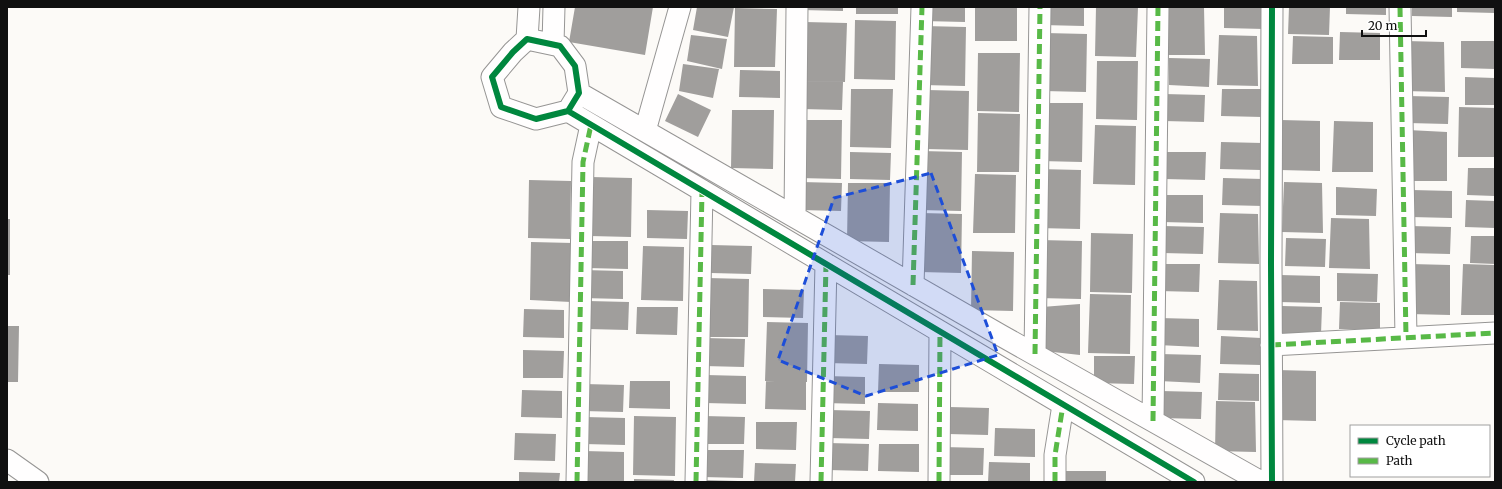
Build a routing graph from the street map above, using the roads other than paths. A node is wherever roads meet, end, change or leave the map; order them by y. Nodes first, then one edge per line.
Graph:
1 (529, 7) edge
2 (554, 7) edge
3 (680, 7) edge
4 (797, 7) edge
5 (922, 7) edge
6 (1040, 7) edge
7 (1158, 7) edge
8 (1272, 7) edge
9 (1400, 7) edge
10 (527, 39) junction
11 (553, 44) junction
12 (579, 94) junction
13 (568, 110) junction
14 (591, 125) junction
15 (645, 131) junction
16 (702, 191) junction
17 (795, 217) junction
18 (826, 264) junction
19 (913, 285) junction
20 (940, 332) junction
21 (1495, 333) edge
22 (1406, 338) junction
23 (1271, 344) junction
24 (1035, 354) junction
25 (1063, 405) junction
26 (1153, 421) junction
27 (7, 460) edge
28 (1189, 481) edge
29 (38, 482) edge
30 (577, 482) edge
31 (696, 482) edge
32 (821, 482) edge
33 (939, 482) edge
34 (1055, 482) edge
35 (1261, 482) edge
36 (1272, 482) edge

1 - 10 street
2 - 11 street
3 - 15 street
4 - 17 street
5 - 19 street
6 - 24 street
7 - 26 street
8 - 23 street
9 - 22 street
10 - 11 street
10 - 13 street
11 - 12 street
12 - 13 street
12 - 15 street
13 - 14 street
14 - 16 street
14 - 30 street
15 - 17 street
16 - 18 street
16 - 31 street
17 - 19 street
18 - 20 street
18 - 32 street
19 - 24 street
20 - 25 street
20 - 33 street
21 - 22 street
22 - 23 street
23 - 36 street
24 - 26 street
25 - 28 street
25 - 34 street
26 - 35 street
27 - 29 street

